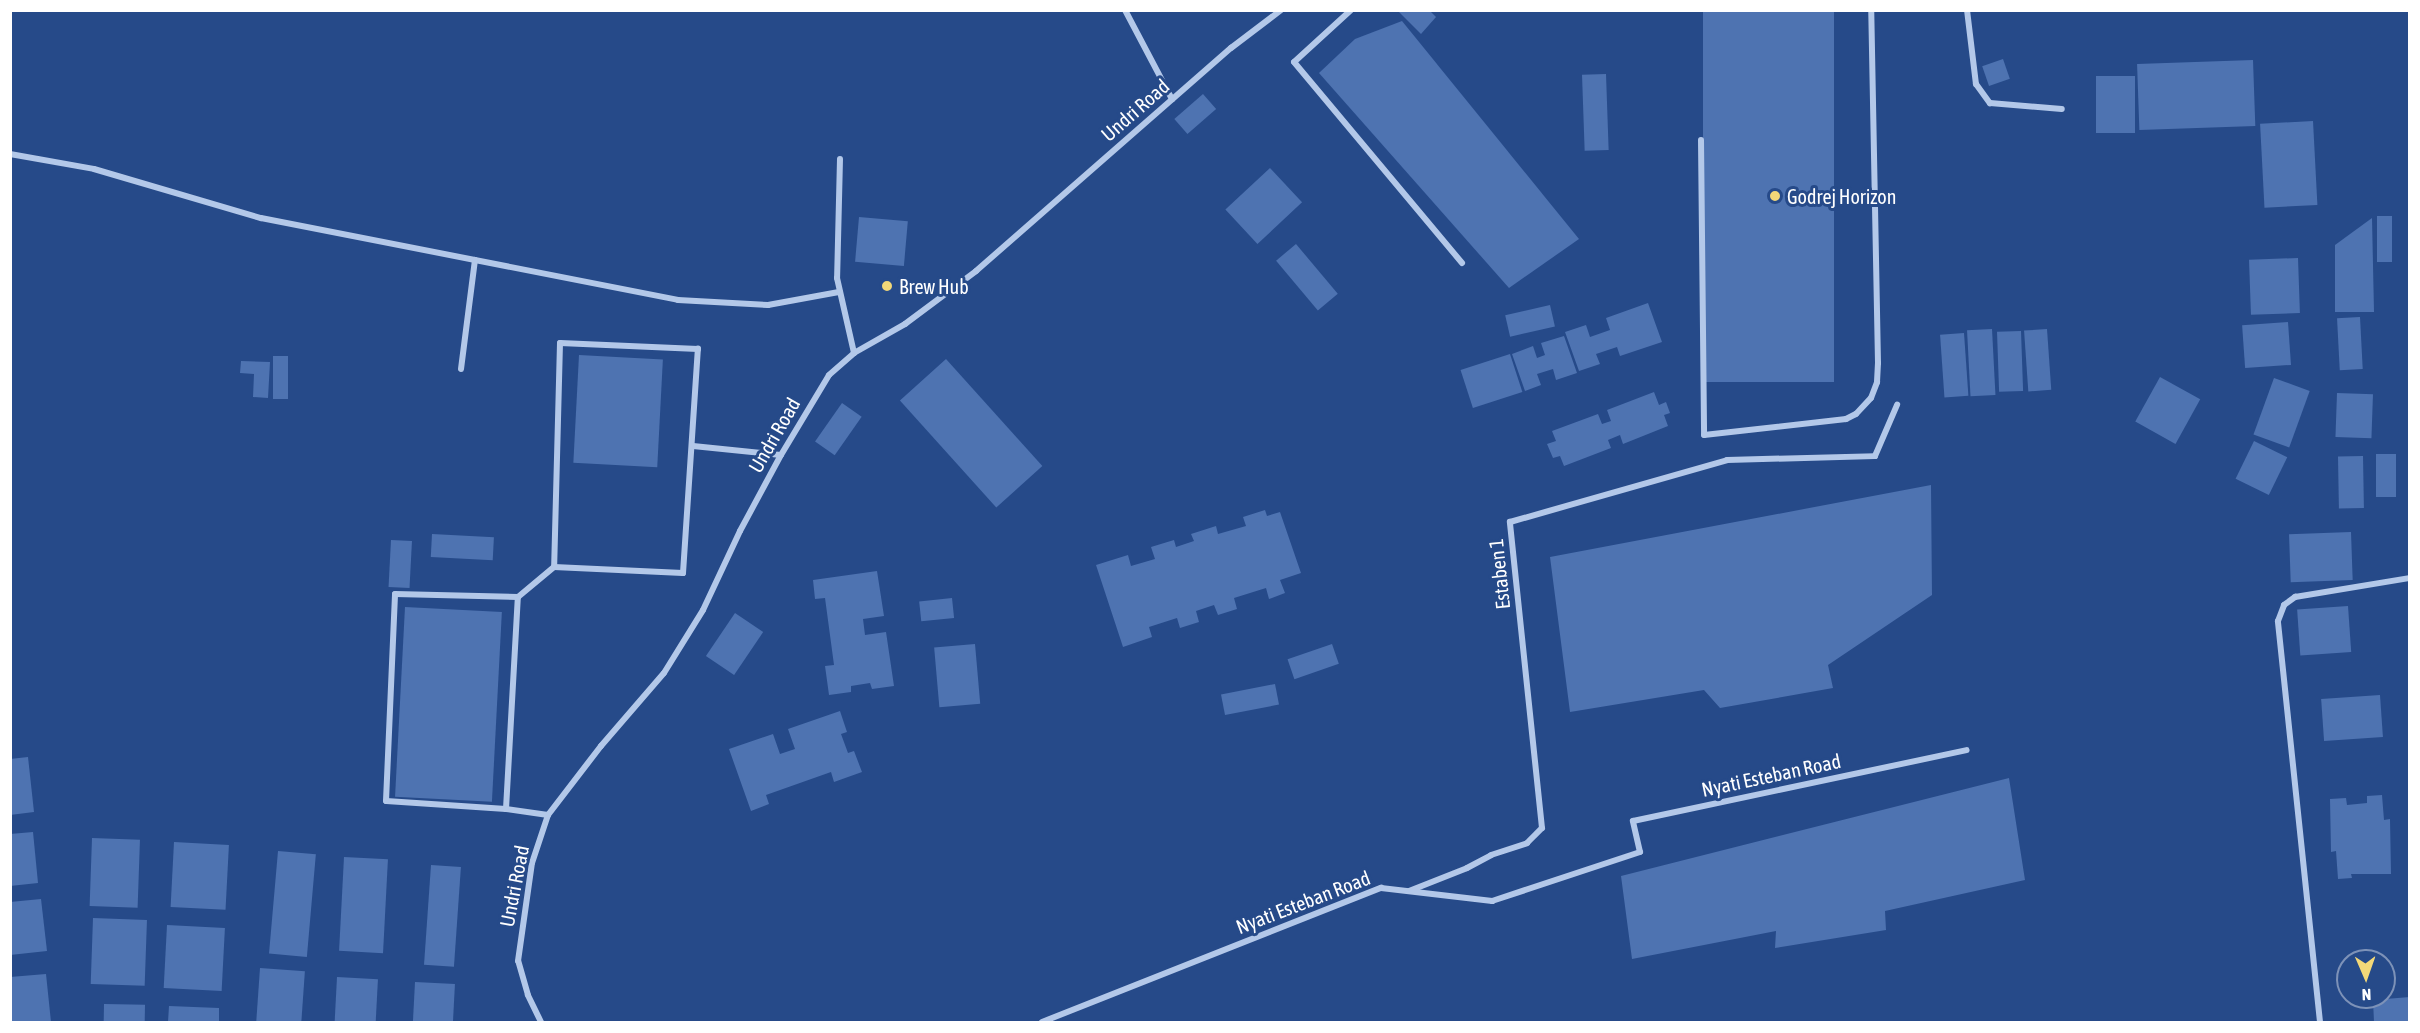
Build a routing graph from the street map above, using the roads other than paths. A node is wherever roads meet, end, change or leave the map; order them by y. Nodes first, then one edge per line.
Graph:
1 (1125, 10) edge
2 (1281, 10) edge
3 (1351, 10) edge
4 (1871, 10) edge
5 (1967, 10) edge
6 (1172, 99) junction
7 (2062, 109) dead end
8 (1701, 140) dead end
9 (10, 154) edge
10 (840, 159) dead end
11 (475, 260) junction
12 (1462, 263) dead end
13 (839, 292) junction
14 (854, 353) junction
15 (461, 369) dead end
16 (1897, 405) dead end
17 (693, 446) junction
18 (781, 455) junction
19 (554, 567) junction
20 (2409, 578) edge
21 (518, 597) junction
22 (1967, 750) dead end
23 (506, 809) junction
24 (548, 815) junction
25 (1408, 892) junction
26 (541, 1023) edge
27 (1042, 1023) edge
28 (2320, 1023) edge

1 - 6 street
2 - 6 street, Undri Road
3 - 12 street
4 - 8 street
5 - 7 street
6 - 14 street, Undri Road
9 - 11 street
10 - 13 street
11 - 13 street
11 - 15 street
13 - 14 street
14 - 18 street, Undri Road
16 - 25 street, Estaben 1
17 - 18 street
17 - 19 street
17 - 19 street
18 - 24 street, Undri Road
19 - 21 street
20 - 28 street
21 - 23 street
21 - 23 street
22 - 25 street, Nyati Esteban Road
23 - 24 street
24 - 26 street, Undri Road
25 - 27 street, Nyati Esteban Road

